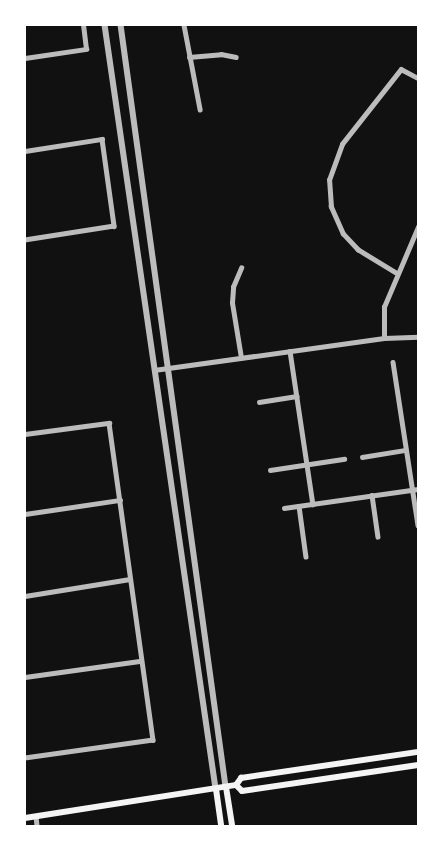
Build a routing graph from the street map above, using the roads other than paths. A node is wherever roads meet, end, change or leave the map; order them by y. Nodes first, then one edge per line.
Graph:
1 (83, 25) edge
2 (106, 25) edge
3 (121, 25) edge
4 (184, 25) edge
5 (189, 57) junction
6 (236, 57) dead end
7 (25, 58) edge
8 (418, 78) edge
9 (200, 108) dead end
10 (25, 150) edge
11 (418, 227) edge
12 (25, 240) edge
13 (241, 268) dead end
14 (396, 273) junction
15 (418, 337) edge
16 (384, 338) junction
17 (290, 351) junction
18 (241, 358) junction
19 (393, 362) dead end
20 (170, 368) junction
21 (154, 370) junction
22 (297, 396) junction
23 (259, 402) dead end
24 (25, 434) edge
25 (406, 450) junction
26 (362, 457) dead end
27 (344, 459) dead end
28 (307, 465) junction
29 (270, 470) dead end
30 (418, 489) edge
31 (410, 490) junction
32 (372, 496) junction
33 (120, 500) junction
34 (313, 504) junction
35 (299, 506) junction
36 (284, 508) dead end
37 (25, 514) edge
38 (418, 525) edge
39 (378, 537) dead end
40 (306, 557) dead end
41 (130, 579) junction
42 (25, 596) edge
43 (141, 661) junction
44 (25, 677) edge
45 (418, 752) edge
46 (25, 758) edge
47 (418, 764) edge
48 (236, 786) junction
49 (226, 787) junction
50 (216, 788) junction
51 (36, 816) junction
52 (25, 818) edge
53 (37, 826) edge
54 (221, 826) edge
55 (232, 826) edge

1 - 7 street
2 - 21 street
3 - 20 street
4 - 5 street
5 - 6 street
5 - 9 street
8 - 14 street
10 - 12 street
11 - 14 street
13 - 18 street
14 - 16 street
15 - 16 street
16 - 17 street
17 - 18 street
17 - 22 street
18 - 20 street
19 - 25 street
20 - 21 street
20 - 49 street
21 - 50 street
22 - 23 street
22 - 28 street
24 - 33 street
25 - 26 street
25 - 31 street
27 - 28 street
28 - 29 street
28 - 34 street
30 - 31 street
31 - 32 street
31 - 38 street
32 - 34 street
32 - 39 street
33 - 37 street
33 - 41 street
34 - 35 street
35 - 36 street
35 - 40 street
41 - 42 street
41 - 43 street
43 - 44 street
43 - 46 street
45 - 48 main road
47 - 48 main road
48 - 49 main road
49 - 50 main road
49 - 55 main road
50 - 51 main road
50 - 54 main road
51 - 52 main road
51 - 53 street

